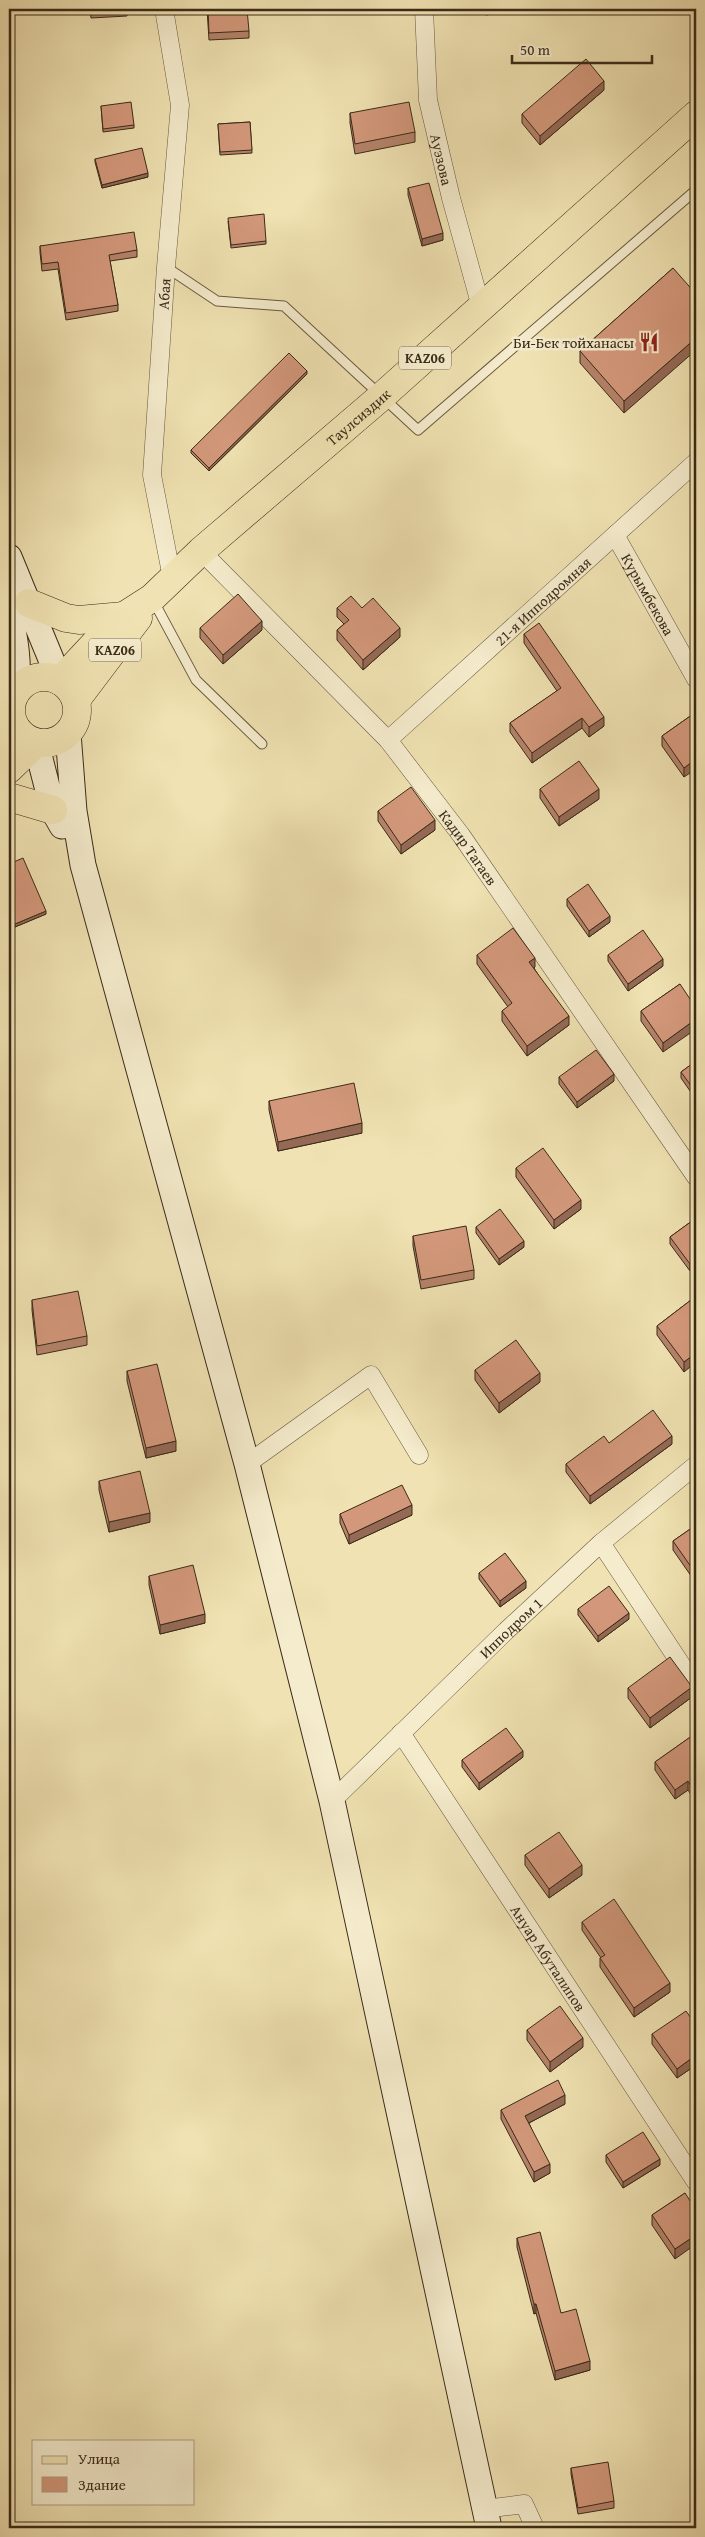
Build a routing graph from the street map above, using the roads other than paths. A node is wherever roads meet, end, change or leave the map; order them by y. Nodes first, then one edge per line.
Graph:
1 (164, 9) edge
2 (424, 9) edge
3 (696, 115) edge
4 (696, 190) edge
5 (166, 267) junction
6 (481, 307) junction
7 (381, 397) junction
8 (696, 462) edge
9 (615, 535) junction
10 (201, 552) junction
11 (9, 557) edge
12 (172, 578) junction
13 (152, 598) junction
14 (19, 606) edge
15 (124, 616) junction
16 (696, 679) edge
17 (68, 691) junction
18 (12, 712) edge
19 (68, 733) junction
20 (388, 740) junction
21 (36, 743) junction
22 (262, 744) dead end
23 (9, 769) edge
24 (9, 797) edge
25 (53, 810) junction
26 (83, 865) junction
27 (696, 1177) edge
28 (419, 1455) dead end
29 (248, 1464) junction
30 (696, 1465) edge
31 (601, 1543) junction
32 (696, 1687) edge
33 (401, 1733) junction
34 (332, 1801) junction
35 (696, 2182) edge
36 (487, 2518) edge
37 (535, 2528) edge

1 - 5 street, Абая
2 - 6 street, Ауэзова
3 - 6 main road, Таулсиздик / KAZ06
4 - 7 lane
5 - 7 lane
5 - 12 street, Абая
6 - 7 main road, Таулсиздик / KAZ06
7 - 10 main road, Таулсиздик / KAZ06
8 - 9 street, 21-я Ипподромная
9 - 16 street, Курымбекова
9 - 20 street, 21-я Ипподромная
10 - 12 main road, Таулсиздик / KAZ06
10 - 20 street, Кадир Тагаев
11 - 14 main road
12 - 13 main road, Таулсиздик / KAZ06
13 - 15 main road, Таулсиздик / KAZ06
13 - 17 main road, Таулсиздик / KAZ06
13 - 22 lane
14 - 15 main road
14 - 17 main road
14 - 18 main road
15 - 17 main road, Таулсиздик / KAZ06
17 - 18 main road
17 - 19 main road
18 - 21 main road
19 - 21 main road
19 - 26 main road
20 - 27 street, Кадир Тагаев
21 - 23 main road
21 - 25 main road
24 - 25 main road
25 - 26 main road
26 - 29 main road
28 - 29 street
29 - 34 main road
30 - 31 street, Ипподром 1
31 - 32 street
31 - 33 street, Ипподром 1
33 - 34 street, Ипподром 1
33 - 35 street, Ануар Абуталипов
34 - 36 main road
36 - 37 street

